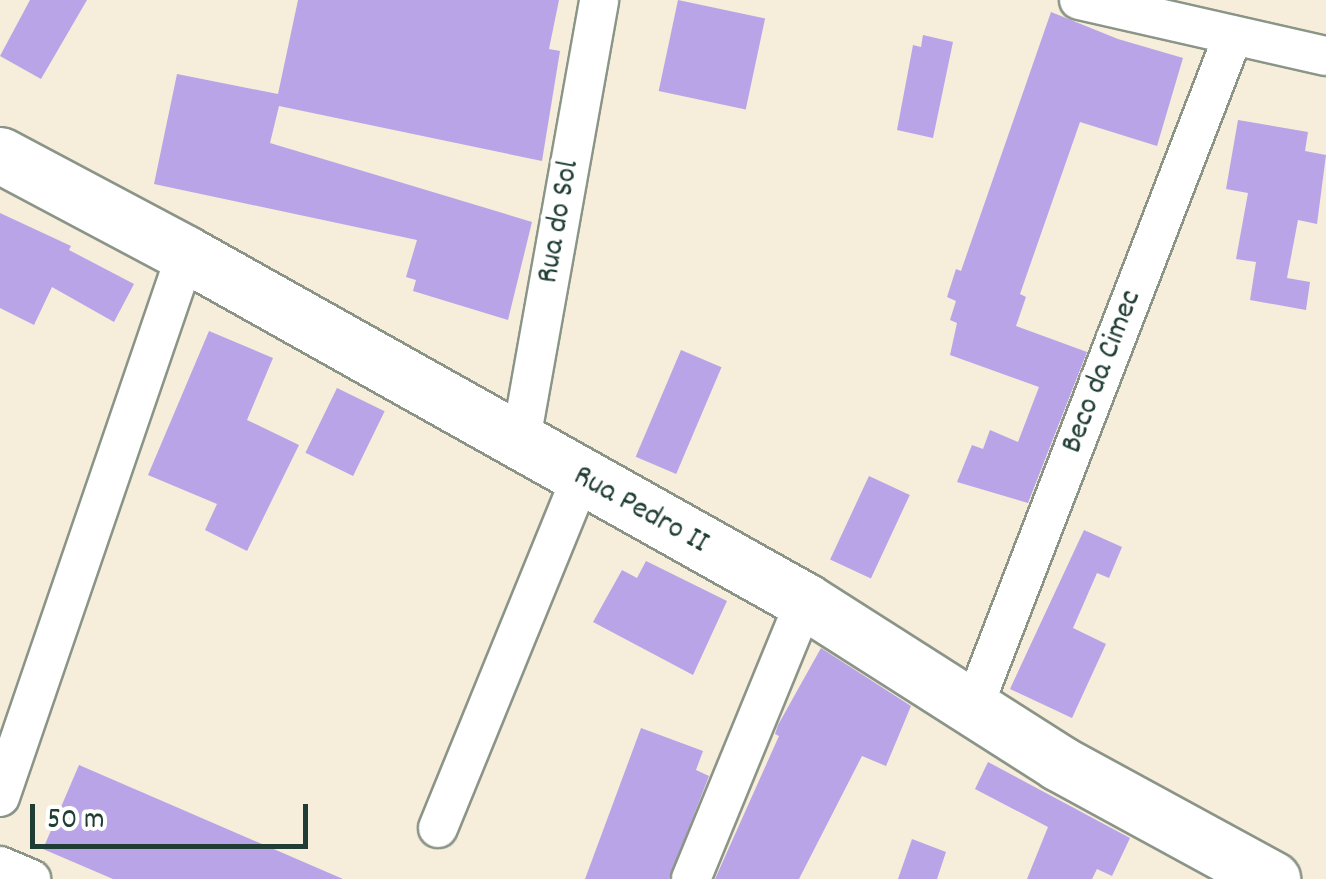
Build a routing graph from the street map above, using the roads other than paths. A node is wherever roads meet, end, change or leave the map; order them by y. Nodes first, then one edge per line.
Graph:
1 (600, 0) edge
2 (1079, 0) edge
3 (1233, 36) junction
4 (1326, 56) edge
5 (0, 156) edge
6 (186, 254) junction
7 (520, 445) junction
8 (581, 478) junction
9 (804, 601) junction
10 (973, 708) junction
11 (0, 797) edge
12 (438, 828) dead end
13 (0, 866) edge
14 (32, 879) edge
15 (690, 879) edge
16 (1272, 879) edge

1 - 7 street, Rua do Sol
2 - 3 street
3 - 4 street
3 - 10 street, Beco da Cimec
5 - 6 street, Rua Pedro II
6 - 7 street, Rua Pedro II
6 - 11 street
7 - 8 street, Rua Pedro II
8 - 9 street, Rua Pedro II
8 - 12 street
9 - 10 street, Rua Pedro II
9 - 15 street
10 - 16 street, Rua Pedro II
13 - 14 street

